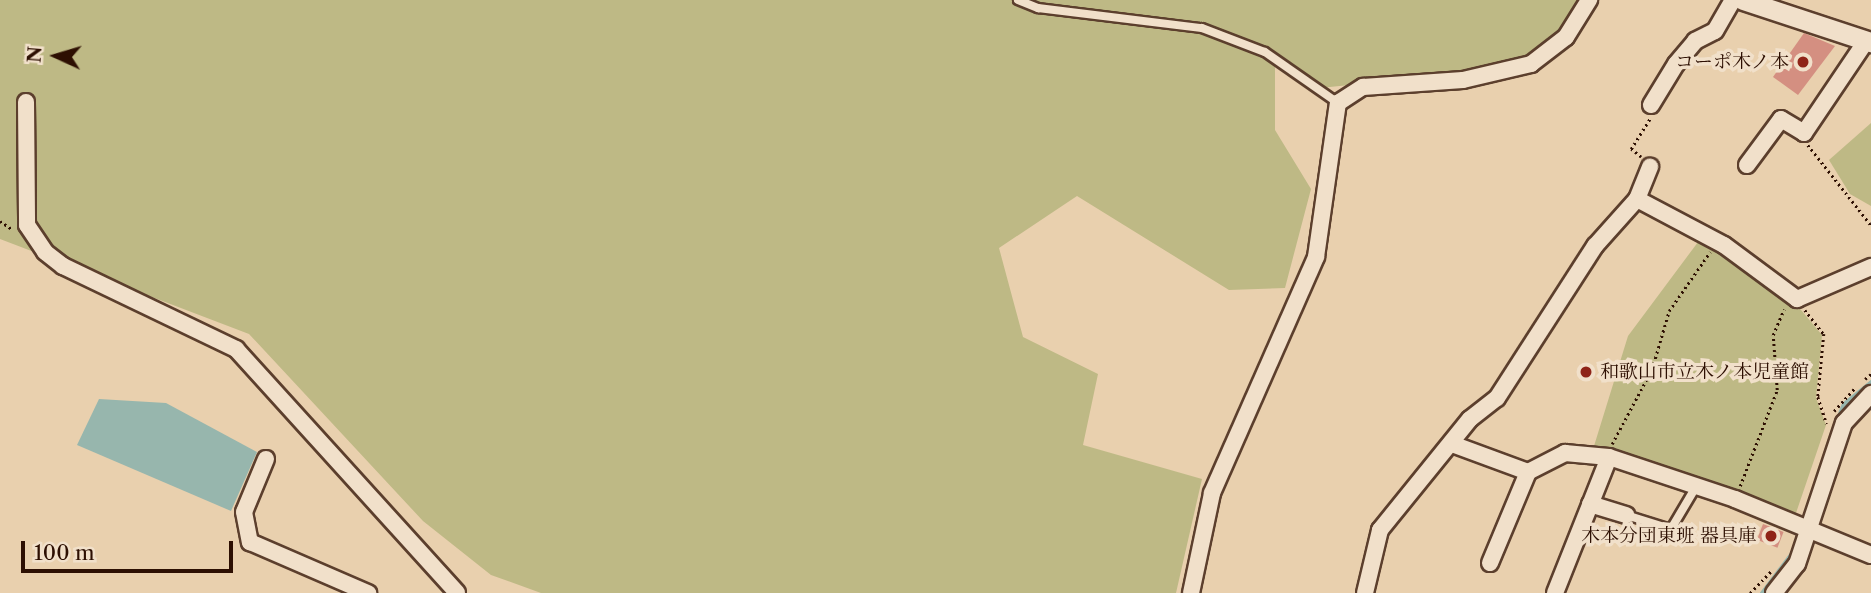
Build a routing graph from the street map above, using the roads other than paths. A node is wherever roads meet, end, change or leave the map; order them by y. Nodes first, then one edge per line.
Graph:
1 (1018, 0) edge
2 (1589, 0) edge
3 (1733, 0) edge
4 (1744, 0) edge
5 (1869, 41) edge
6 (26, 102) dead end
7 (1338, 103) junction
8 (1651, 105) road end
9 (1747, 165) dead end
10 (1650, 167) road end
11 (1637, 199) junction
12 (1871, 267) edge
13 (1871, 394) edge
14 (1452, 444) junction
15 (1609, 457) junction
16 (266, 458) dead end
17 (1528, 472) junction
18 (1697, 485) junction
19 (1590, 504) junction
20 (1626, 515) joint
21 (1810, 529) junction
22 (1871, 555) edge
23 (1490, 564) dead end
24 (368, 593) edge
25 (457, 593) edge
26 (1191, 593) edge
27 (1366, 593) edge
28 (1555, 593) edge
29 (1774, 593) edge

1 - 7 lane
2 - 7 street
3 - 8 street
4 - 5 street
5 - 9 street
6 - 25 street
7 - 26 street
10 - 11 street
11 - 12 street
11 - 14 street
13 - 21 street
14 - 17 street
14 - 27 street
15 - 17 street
15 - 18 street
15 - 19 street
16 - 24 street
17 - 23 street
18 - 20 lane
18 - 21 street
19 - 20 street
19 - 28 street
21 - 22 street
21 - 29 street

